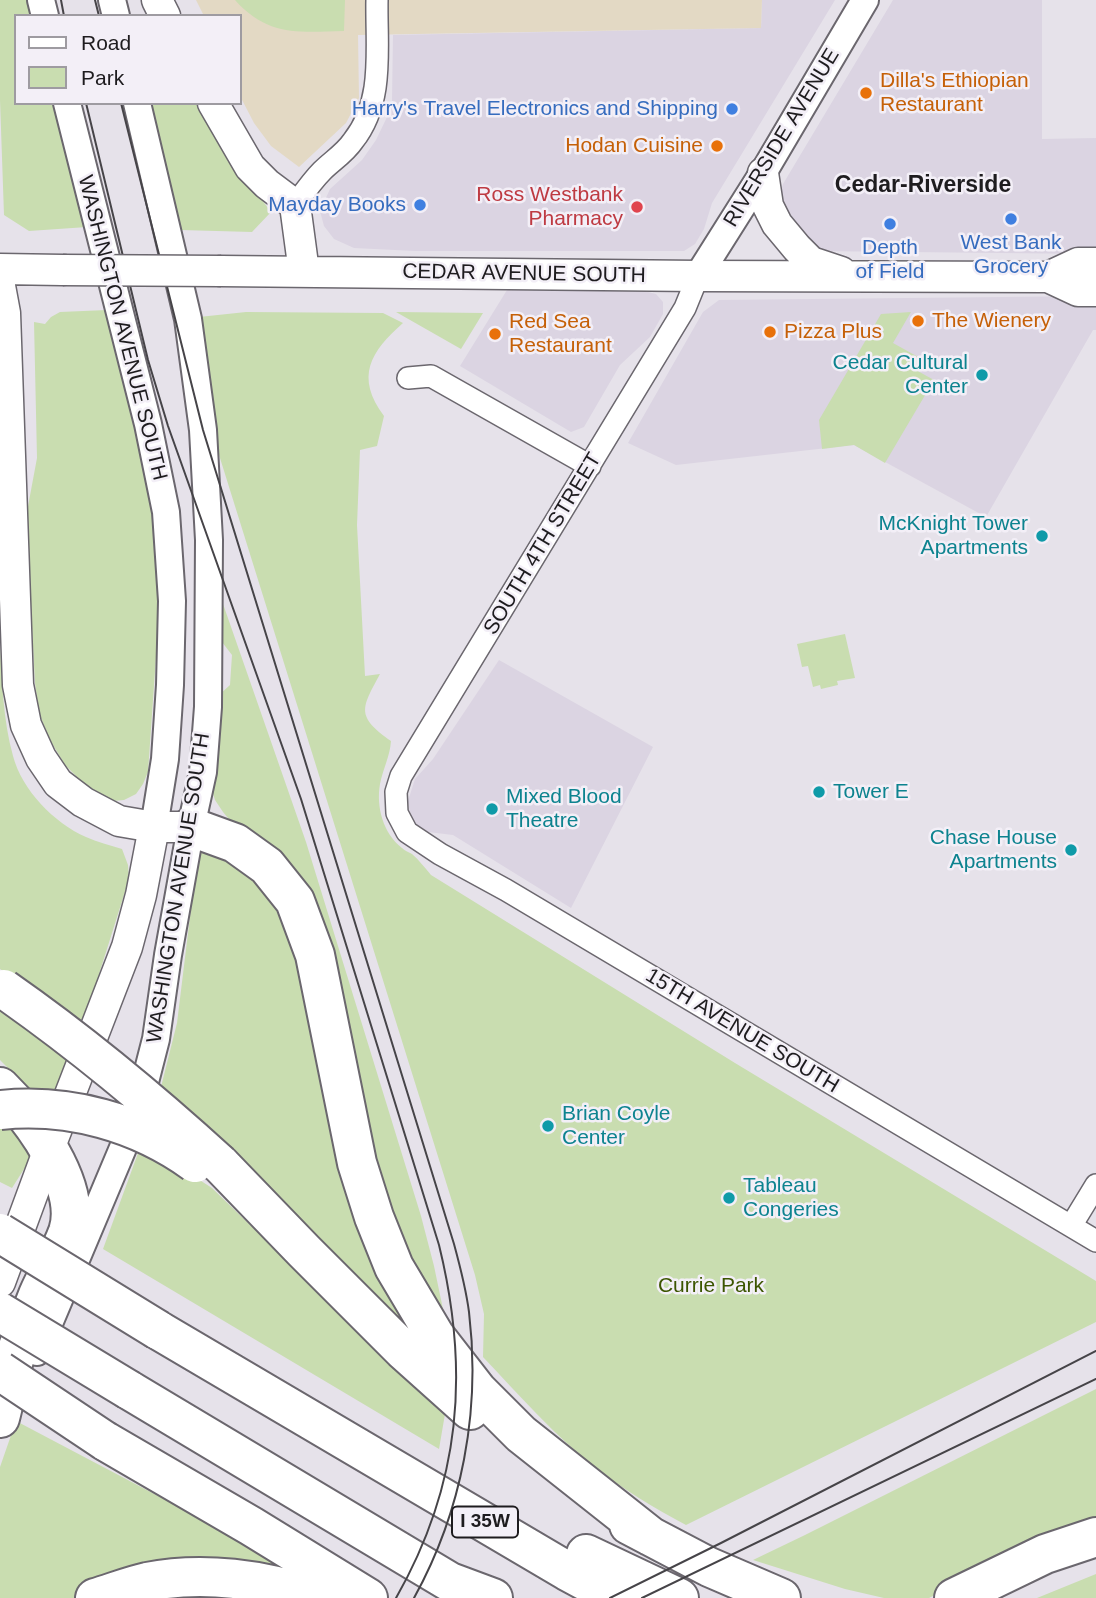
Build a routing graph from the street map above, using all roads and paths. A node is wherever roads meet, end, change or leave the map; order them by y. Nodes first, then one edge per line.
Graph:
1 (377, 0) edge
2 (865, 0) edge
3 (68, 105) edge
4 (137, 105) edge
5 (214, 105) edge
6 (763, 173) junction
7 (295, 205) junction
8 (1096, 263) edge
9 (0, 269) edge
10 (304, 272) junction
11 (698, 276) junction
12 (851, 276) junction
13 (1048, 277) junction
14 (0, 286) edge
15 (1096, 291) edge
16 (408, 378) dead end
17 (590, 466) junction
18 (397, 813) joint
19 (172, 828) junction
20 (2, 988) edge
21 (0, 1087) edge
22 (0, 1110) edge
23 (49, 1149) junction
24 (217, 1170) junction
25 (1096, 1185) edge
26 (1070, 1226) junction
27 (6, 1240) edge
28 (1096, 1241) edge
29 (0, 1282) edge
30 (0, 1312) edge
31 (0, 1371) edge
32 (0, 1385) edge
33 (0, 1418) edge
34 (0, 1440) edge
35 (105, 1441) junction
36 (353, 1445) junction
37 (650, 1536) junction
38 (1096, 1537) edge
39 (1096, 1562) edge
40 (1020, 1584) edge
41 (459, 1590) edge
42 (95, 1598) edge
43 (317, 1598) edge
44 (368, 1598) edge
45 (493, 1598) edge
46 (617, 1598) edge
47 (679, 1598) edge
48 (781, 1598) edge
49 (954, 1598) edge

1 - 7 street
2 - 6 street, RIVERSIDE AVENUE
3 - 19 street, WASHINGTON AVENUE SOUTH
4 - 19 street, WASHINGTON AVENUE SOUTH
5 - 7 main road
6 - 11 street, RIVERSIDE AVENUE
6 - 12 main road
7 - 10 main road
8 - 13 main road, CEDAR AVENUE SOUTH
9 - 10 main road, CEDAR AVENUE SOUTH, bridge
10 - 11 main road, CEDAR AVENUE SOUTH
11 - 12 main road, CEDAR AVENUE SOUTH
11 - 17 street, SOUTH 4TH STREET
12 - 13 main road, CEDAR AVENUE SOUTH
13 - 15 main road, CEDAR AVENUE SOUTH
14 - 19 main road
16 - 17 street
17 - 18 street, SOUTH 4TH STREET
18 - 26 street, 15TH AVENUE SOUTH
19 - 23 main road, WASHINGTON AVENUE SOUTH
19 - 34 street, WASHINGTON AVENUE SOUTH
19 - 37 highway
20 - 24 highway, bridge
21 - 23 highway
22 - 24 highway, bridge
23 - 27 main road, WASHINGTON AVENUE SOUTH
23 - 33 highway
24 - 37 highway
25 - 26 street
26 - 28 street, 15TH AVENUE SOUTH
27 - 29 main road, WASHINGTON AVENUE SOUTH
27 - 36 highway, I 35W, bridge
30 - 41 highway, bridge
31 - 35 highway, bridge
32 - 35 highway, bridge
35 - 44 highway
36 - 46 highway, I 35W
36 - 47 highway
37 - 48 highway
38 - 40 highway
39 - 40 highway
40 - 49 highway
41 - 45 highway
42 - 43 highway

